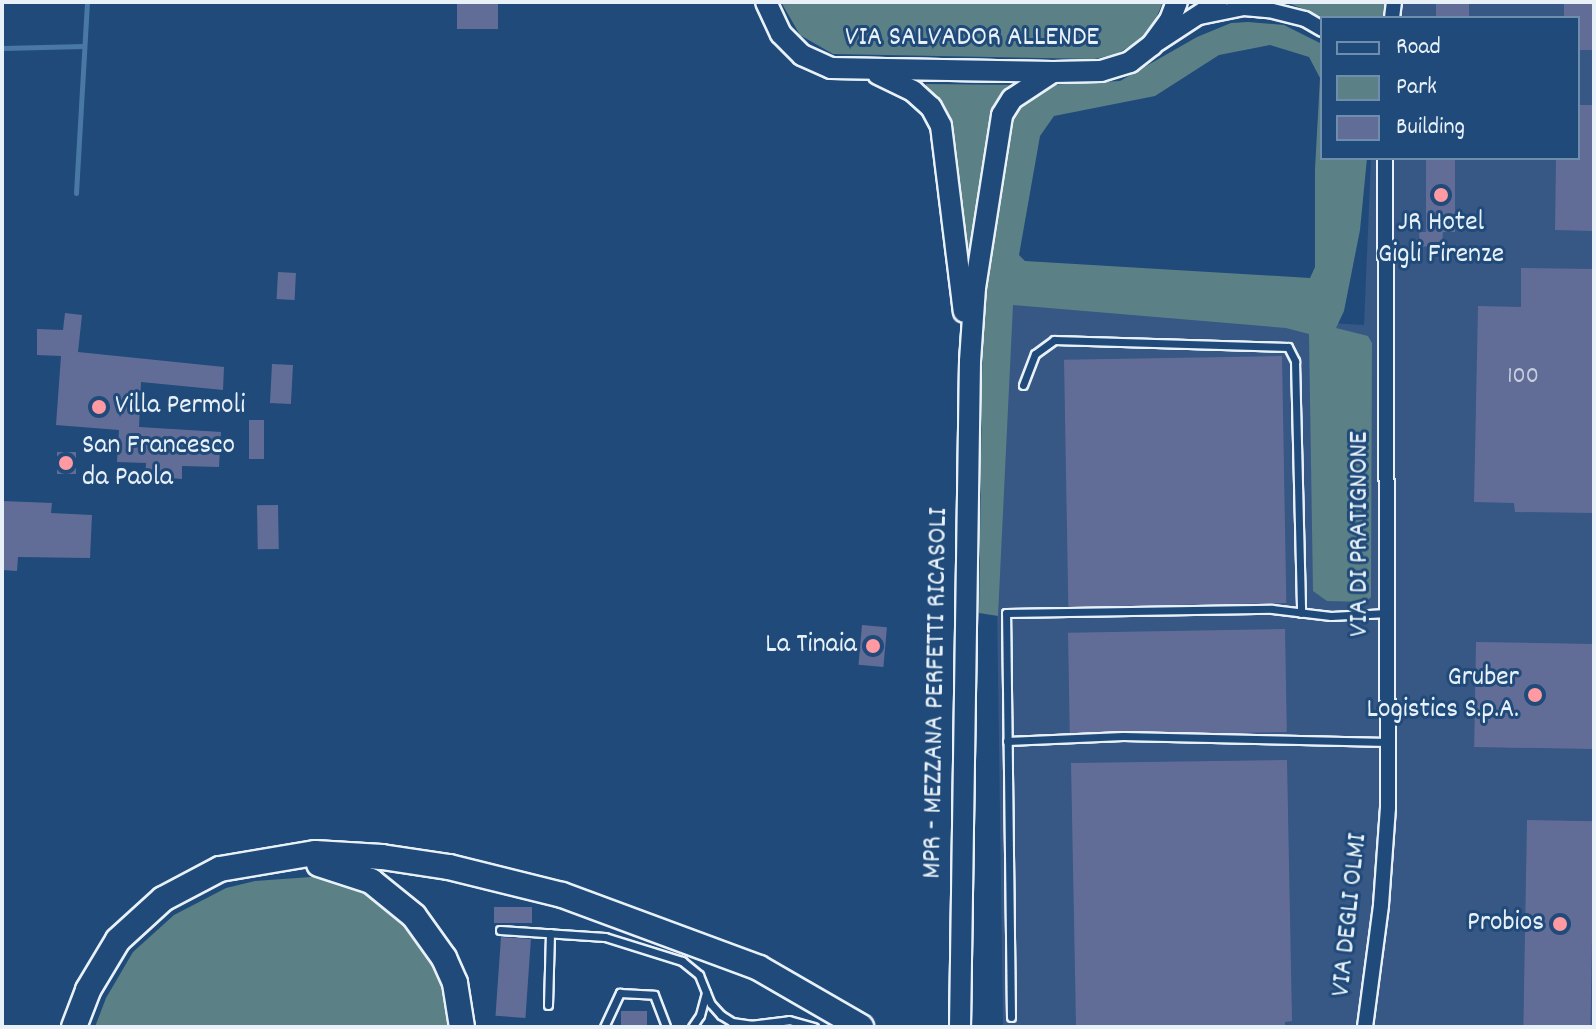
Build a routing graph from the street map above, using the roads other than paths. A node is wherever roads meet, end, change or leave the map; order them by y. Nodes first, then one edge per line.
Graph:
1 (1177, 2) edge
2 (1218, 2) edge
3 (765, 4) edge
4 (1191, 18) junction
5 (1320, 28) edge
6 (1152, 45) junction
7 (867, 70) junction
8 (1053, 72) junction
9 (1385, 160) edge
10 (970, 361) junction
11 (1023, 385) dead end
12 (1301, 613) junction
13 (1387, 613) junction
14 (1007, 741) junction
15 (1388, 742) junction
16 (1388, 808) joint
17 (281, 858) junction
18 (500, 930) dead end
19 (550, 933) junction
20 (706, 991) junction
21 (548, 1005) dead end
22 (1011, 1017) dead end
23 (753, 1025) junction
24 (74, 1027) edge
25 (462, 1027) edge
26 (604, 1027) edge
27 (666, 1027) edge
28 (692, 1027) edge
29 (738, 1027) edge
30 (814, 1027) edge
31 (861, 1027) edge
32 (960, 1027) edge
33 (1365, 1027) edge

1 - 6 main road, VIA SALVADOR ALLENDE
2 - 4 main road, VIA SALVADOR ALLENDE
3 - 7 main road, VIA SALVADOR ALLENDE
4 - 5 street
4 - 6 main road, VIA SALVADOR ALLENDE
6 - 8 main road, VIA SALVADOR ALLENDE
7 - 8 main road, VIA SALVADOR ALLENDE
7 - 10 main road, MPR - MEZZANA PERFETTI RICASOLI
8 - 10 main road, MPR - MEZZANA PERFETTI RICASOLI
9 - 13 street, VIA DI PRATIGNONE
10 - 32 main road, MPR - MEZZANA PERFETTI RICASOLI
11 - 12 lane
12 - 13 lane
12 - 14 lane
13 - 15 street, VIA DI PRATIGNONE
14 - 15 lane
14 - 22 lane
15 - 16 street, VIA DI PRATIGNONE
16 - 33 street, VIA DEGLI OLMI
17 - 24 highway
17 - 25 highway
17 - 31 highway
18 - 19 lane
19 - 20 lane
19 - 21 lane
20 - 23 lane
20 - 28 lane
23 - 29 lane
23 - 30 lane
26 - 27 lane

